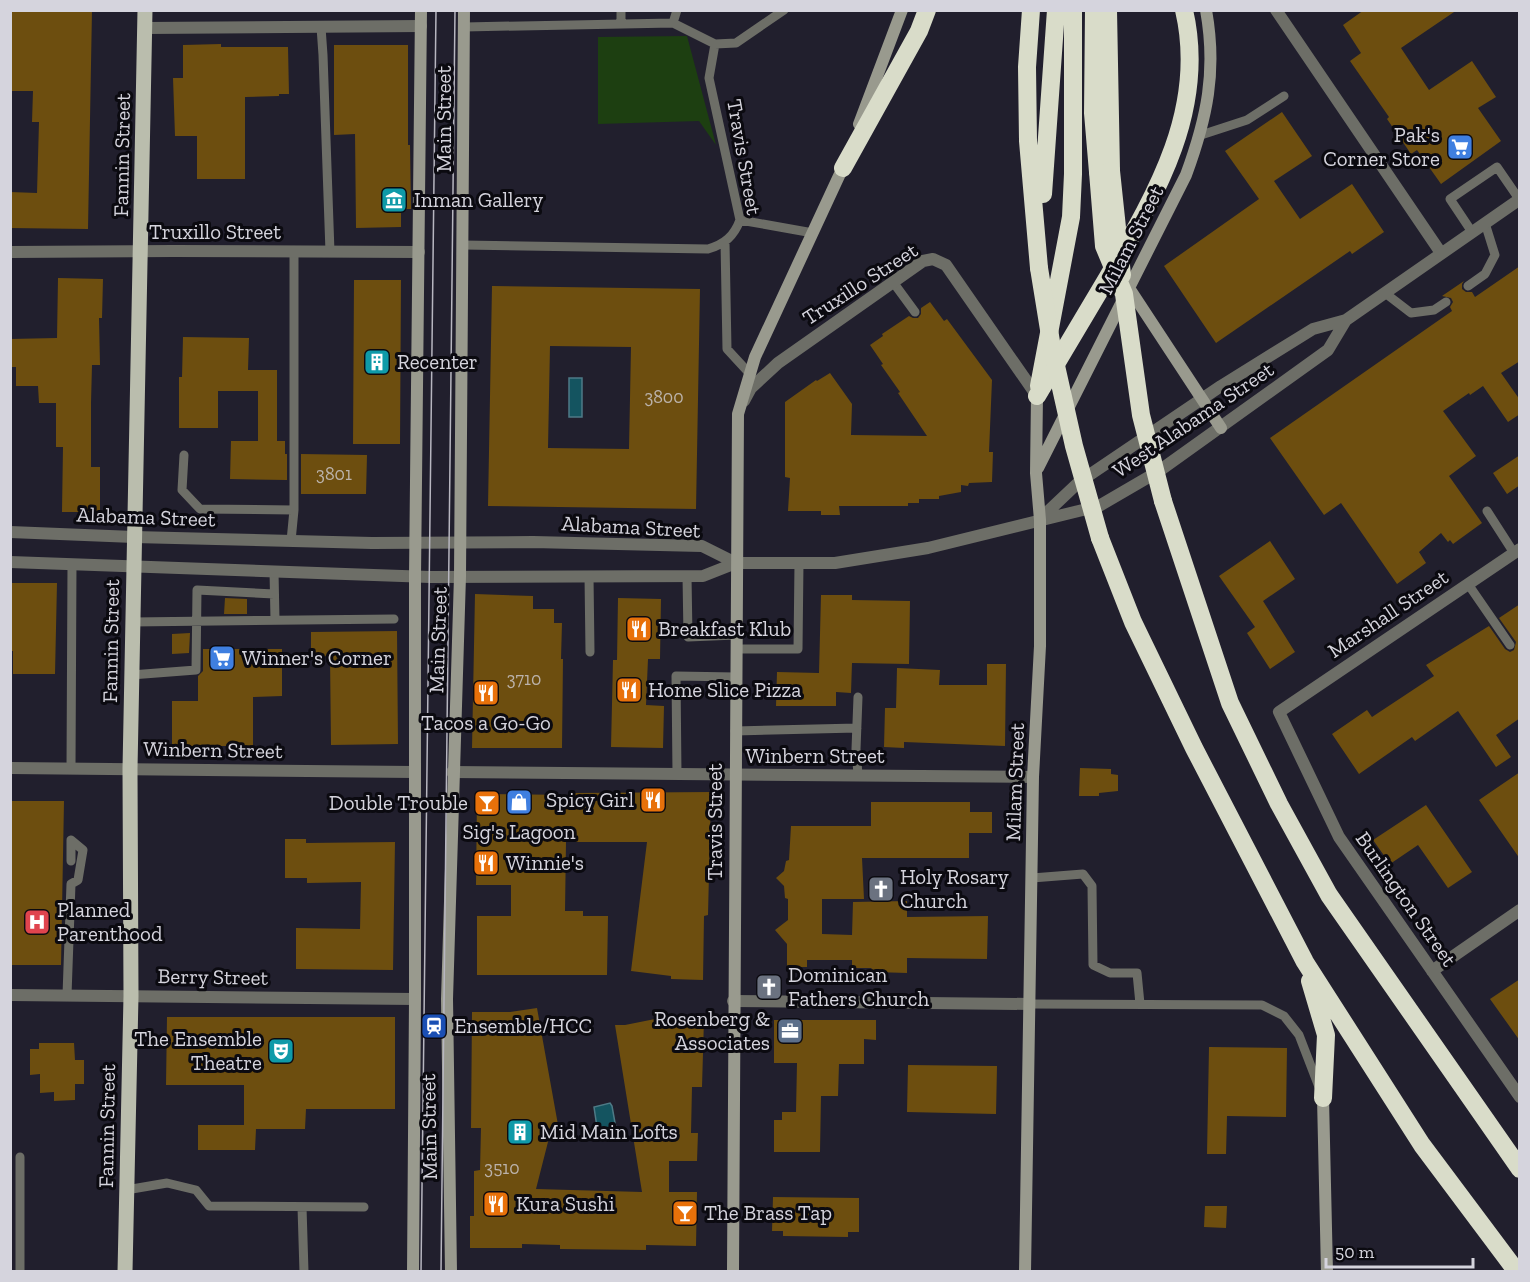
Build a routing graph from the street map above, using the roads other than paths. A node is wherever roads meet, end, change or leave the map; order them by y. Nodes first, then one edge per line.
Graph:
1 (145, 10) edge
2 (421, 10) edge
3 (464, 10) edge
4 (621, 10) edge
5 (677, 10) edge
6 (784, 10) edge
7 (902, 10) edge
8 (927, 10) edge
9 (1031, 10) edge
10 (1056, 10) edge
11 (1073, 10) edge
12 (1094, 10) edge
13 (1108, 10) edge
14 (1184, 10) edge
15 (1206, 10) edge
16 (1282, 13) edge
17 (673, 23) junction
18 (621, 24) junction
19 (421, 26) junction
20 (321, 27) junction
21 (464, 27) junction
22 (145, 28) junction
23 (715, 44) junction
24 (1284, 96) dead end
25 (1201, 135) junction
26 (1037, 141) junction
27 (843, 168) junction
28 (1104, 172) junction
29 (1519, 200) edge
30 (740, 220) junction
31 (1485, 223) junction
32 (1472, 232) junction
33 (813, 233) junction
34 (725, 242) junction
35 (463, 245) junction
36 (141, 251) junction
37 (10, 252) edge
38 (294, 252) junction
39 (330, 252) junction
40 (418, 252) junction
41 (1441, 253) junction
42 (893, 282) junction
43 (1468, 286) dead end
44 (1126, 291) junction
45 (1384, 293) junction
46 (1446, 302) dead end
47 (915, 312) dead end
48 (1346, 320) junction
49 (750, 374) junction
50 (1037, 396) junction
51 (1203, 399) junction
52 (738, 414) junction
53 (1221, 428) junction
54 (184, 455) dead end
55 (1036, 473) junction
56 (294, 510) junction
57 (1487, 512) dead end
58 (1040, 520) junction
59 (10, 532) edge
60 (134, 537) junction
61 (291, 541) junction
62 (460, 542) junction
63 (416, 544) junction
64 (1517, 551) edge
65 (10, 562) edge
66 (736, 563) junction
67 (799, 563) junction
68 (72, 564) junction
69 (134, 565) junction
70 (274, 571) junction
71 (415, 576) junction
72 (460, 576) junction
73 (589, 576) junction
74 (687, 576) junction
75 (1468, 584) junction
76 (274, 594) junction
77 (394, 619) dead end
78 (275, 620) junction
79 (132, 622) junction
80 (196, 622) junction
81 (736, 635) junction
82 (1510, 645) dead end
83 (736, 649) junction
84 (590, 652) dead end
85 (131, 675) junction
86 (736, 677) junction
87 (858, 697) dead end
88 (1279, 712) joint
89 (857, 728) junction
90 (735, 731) junction
91 (10, 768) edge
92 (71, 769) junction
93 (130, 769) junction
94 (414, 772) junction
95 (452, 772) junction
96 (676, 774) junction
97 (735, 775) junction
98 (858, 776) junction
99 (1033, 777) junction
100 (71, 861) dead end
101 (71, 873) dead end
102 (1032, 878) junction
103 (71, 884) junction
104 (1520, 910) edge
105 (1305, 962) junction
106 (1432, 971) junction
107 (10, 994) edge
108 (67, 995) junction
109 (131, 996) junction
110 (415, 999) junction
111 (733, 1001) junction
112 (1030, 1004) junction
113 (1140, 1004) junction
114 (1519, 1095) edge
115 (1323, 1098) junction
116 (20, 1157) dead end
117 (1520, 1169) edge
118 (126, 1190) junction
119 (302, 1207) junction
120 (364, 1207) dead end
121 (20, 1272) edge
122 (125, 1272) edge
123 (304, 1272) edge
124 (413, 1272) edge
125 (451, 1272) edge
126 (733, 1272) edge
127 (1025, 1272) edge
128 (1327, 1272) edge
129 (1517, 1272) edge

1 - 22 main road, Fannin Street
2 - 19 main road, Main Street
3 - 21 main road, Main Street
4 - 18 lane
5 - 17 lane
6 - 23 lane
7 - 27 main road, Travis Street
8 - 27 highway
9 - 26 highway
10 - 26 highway
11 - 50 highway
12 - 28 highway
13 - 28 highway
14 - 50 highway
15 - 25 main road, Milam Street
16 - 41 street
17 - 18 lane
17 - 23 lane
18 - 21 lane
19 - 20 street
19 - 40 main road, Main Street
20 - 22 street
20 - 39 lane
21 - 35 main road, Main Street
22 - 36 main road, Fannin Street
23 - 30 lane, Travis Street
24 - 25 lane
25 - 44 main road, Milam Street
26 - 105 highway, bridge
27 - 33 main road, Travis Street
28 - 44 highway, bridge
29 - 31 street, West Alabama Street
29 - 32 lane
30 - 33 lane
30 - 34 lane, Travis Street
31 - 32 street, West Alabama Street
31 - 43 lane
32 - 41 street, West Alabama Street
33 - 49 main road, Travis Street
34 - 35 lane
34 - 49 lane, Travis Street
35 - 62 main road, Main Street
36 - 37 street, Truxillo Street
36 - 38 street, Truxillo Street
36 - 60 main road, Fannin Street
38 - 39 street, Truxillo Street
38 - 56 lane
39 - 40 street, Truxillo Street
40 - 63 main road, Main Street
41 - 45 street, West Alabama Street
42 - 47 lane
42 - 50 street, Truxillo Street
42 - 52 street, Truxillo Street
44 - 51 main road
44 - 55 main road, Milam Street
44 - 117 highway, bridge
45 - 46 lane
45 - 48 street, West Alabama Street
48 - 51 street, West Alabama Street
48 - 53 street, West Alabama Street
49 - 52 main road, Travis Street
50 - 55 main road, Milam Street
51 - 53 main road
51 - 58 street, West Alabama Street
52 - 66 main road, Travis Street
53 - 58 street, West Alabama Street
54 - 56 lane
55 - 58 main road, Milam Street
56 - 61 lane
57 - 64 lane
58 - 67 street, West Alabama Street
58 - 99 main road, Milam Street
59 - 60 street, Alabama Street
60 - 61 street, Alabama Street
60 - 69 main road, Fannin Street
61 - 63 street, Alabama Street
62 - 63 street, Alabama Street
62 - 66 street, Alabama Street
62 - 72 main road, Main Street
63 - 71 main road, Main Street
64 - 75 street, Marshall Street
65 - 68 street
66 - 67 street, West Alabama Street
66 - 74 street
66 - 81 main road, Travis Street
67 - 83 lane
68 - 69 street
68 - 92 lane
69 - 70 street
69 - 79 main road, Fannin Street
70 - 71 street
70 - 76 lane
71 - 72 street
71 - 94 main road, Main Street
72 - 73 street
72 - 95 main road, Main Street
73 - 74 street
73 - 84 lane
74 - 81 lane
75 - 82 lane
75 - 88 street, Marshall Street
76 - 78 lane
76 - 80 lane
77 - 78 lane
78 - 80 lane
79 - 80 lane
79 - 85 main road, Fannin Street
80 - 85 lane
81 - 83 main road, Travis Street
83 - 86 main road, Travis Street
85 - 93 main road, Fannin Street
86 - 90 main road, Travis Street
86 - 96 lane
87 - 89 lane
88 - 106 street, Burlington Street
89 - 90 lane
89 - 98 lane
90 - 97 main road, Travis Street
91 - 92 street, Winbern Street
92 - 93 street, Winbern Street
93 - 94 street, Winbern Street
93 - 109 main road, Fannin Street
94 - 110 main road, Main Street
95 - 96 street, Winbern Street
95 - 125 main road, Main Street
96 - 97 street, Winbern Street
97 - 98 street, Winbern Street
97 - 111 main road, Travis Street
98 - 99 street, Winbern Street
99 - 102 main road, Milam Street
100 - 103 lane
101 - 103 lane
102 - 112 main road, Milam Street
102 - 113 lane
103 - 108 lane
104 - 106 street
105 - 115 highway
105 - 129 highway
106 - 114 street, Burlington Street
107 - 108 street, Berry Street
108 - 109 street, Berry Street
109 - 110 street, Berry Street
109 - 118 main road, Fannin Street
110 - 124 main road, Main Street
111 - 112 street
111 - 126 main road, Travis Street
112 - 113 lane
112 - 127 main road, Milam Street
113 - 115 lane
115 - 128 main road
116 - 121 lane
118 - 119 lane
118 - 122 main road, Fannin Street
119 - 120 lane
119 - 123 lane

